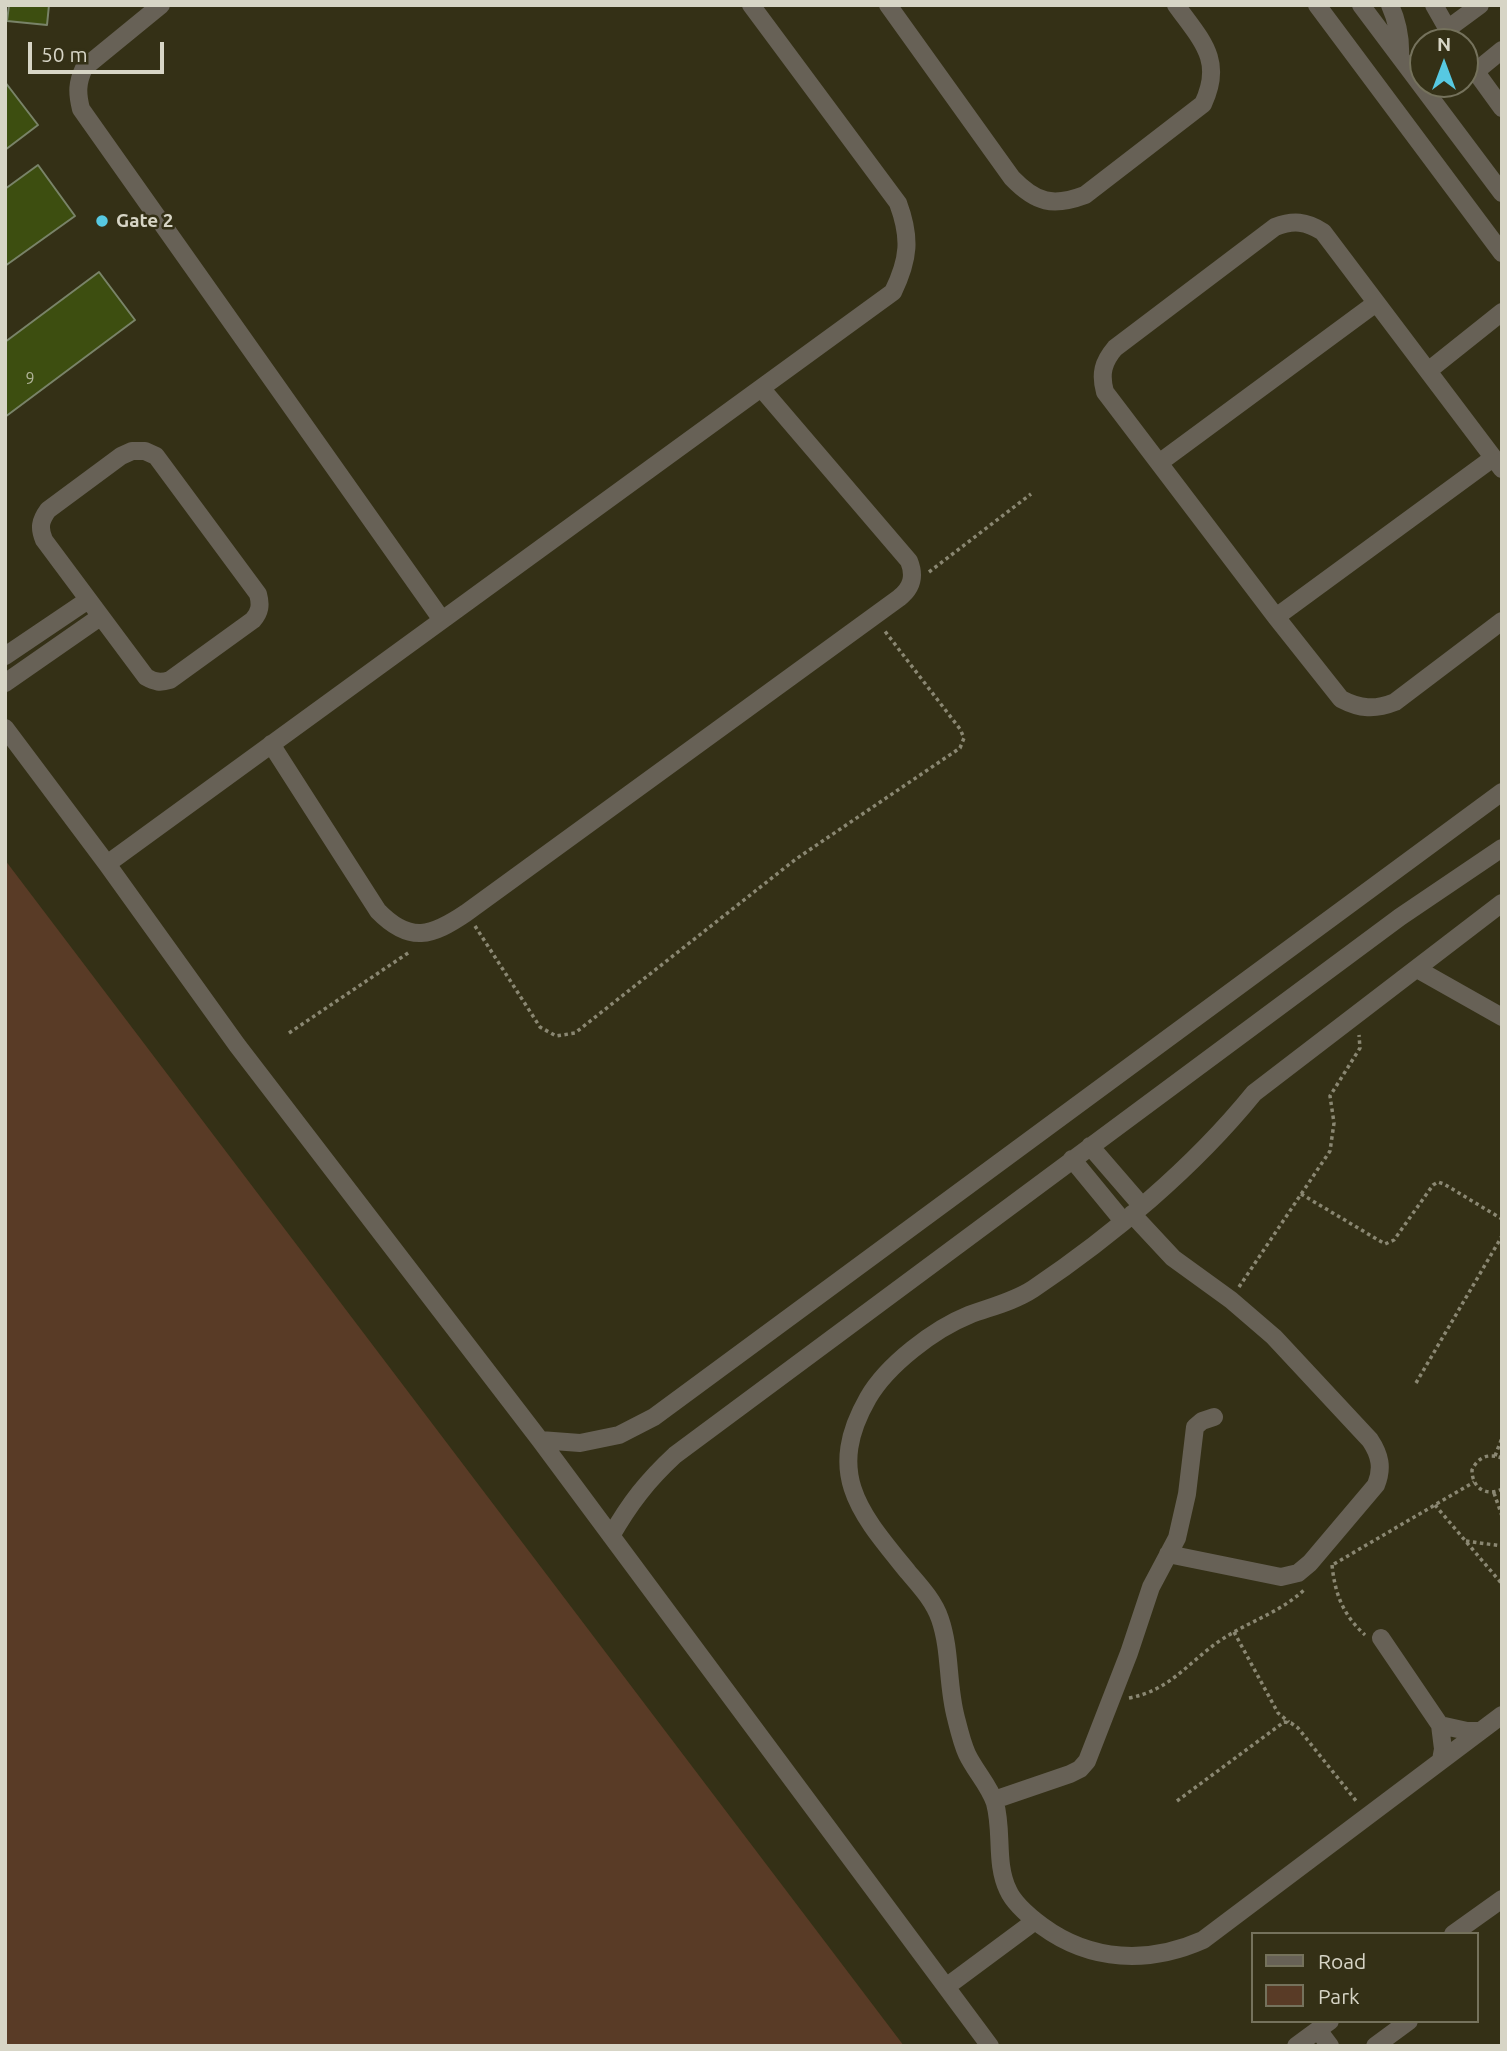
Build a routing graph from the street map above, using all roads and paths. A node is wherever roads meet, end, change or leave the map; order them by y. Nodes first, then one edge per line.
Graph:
1 (161, 5) edge
2 (751, 5) edge
3 (888, 5) edge
4 (1176, 5) edge
5 (1317, 5) edge
6 (1361, 5) edge
7 (1390, 5) edge
8 (1434, 5) edge
9 (1480, 5) edge
10 (1446, 28) edge
11 (1458, 28) edge
12 (1502, 50) edge
13 (1400, 57) junction
14 (1479, 60) edge
15 (1479, 76) edge
16 (1502, 108) edge
17 (1502, 193) edge
18 (1502, 253) edge
19 (1377, 303) junction
20 (1502, 312) edge
21 (1428, 371) junction
22 (761, 388) junction
23 (1159, 463) junction
24 (1498, 464) edge
25 (1031, 494) dead end
26 (910, 586) junction
27 (88, 600) junction
28 (874, 616) junction
29 (100, 617) junction
30 (1276, 617) junction
31 (442, 620) junction
32 (1502, 621) edge
33 (5, 656) edge
34 (5, 683) edge
35 (5, 728) edge
36 (271, 744) junction
37 (1502, 792) edge
38 (1502, 848) edge
39 (107, 864) junction
40 (1502, 903) edge
41 (466, 913) junction
42 (441, 930) junction
43 (1416, 969) junction
44 (1502, 1017) edge
45 (1344, 1023) junction
46 (289, 1033) dead end
47 (1090, 1146) junction
48 (1072, 1159) junction
49 (1301, 1194) junction
50 (1132, 1213) junction
51 (1502, 1219) edge
52 (1502, 1236) edge
53 (1231, 1300) junction
54 (1416, 1383) dead end
55 (1214, 1417) dead end
56 (1502, 1438) edge
57 (540, 1440) junction
58 (1495, 1456) junction
59 (1502, 1456) edge
60 (1474, 1482) junction
61 (1502, 1489) edge
62 (1494, 1493) junction
63 (1435, 1505) junction
64 (1502, 1516) edge
65 (611, 1536) junction
66 (1465, 1541) junction
67 (1502, 1546) edge
68 (1168, 1554) junction
69 (1332, 1565) junction
70 (1326, 1568) dead end
71 (1502, 1584) edge
72 (1309, 1586) dead end
73 (1234, 1632) junction
74 (1386, 1644) joint
75 (1111, 1700) junction
76 (1502, 1715) edge
77 (1291, 1723) junction
78 (1440, 1725) junction
79 (1480, 1731) junction
80 (1441, 1760) junction
81 (994, 1800) junction
82 (1177, 1801) dead end
83 (1368, 1816) junction
84 (1502, 1899) edge
85 (1035, 1921) junction
86 (1456, 1932) edge
87 (946, 1987) junction
88 (1406, 2023) edge
89 (1324, 2026) edge
90 (990, 2046) edge
91 (1296, 2046) edge
92 (1330, 2046) edge
93 (1376, 2046) edge

1 - 31 street
2 - 22 street
3 - 4 street
5 - 18 street
6 - 13 street
7 - 13 street
8 - 10 street
9 - 11 street
12 - 14 street
13 - 17 street
15 - 16 street
19 - 21 street
19 - 23 street
19 - 23 street
20 - 21 street
21 - 24 street
22 - 26 street
22 - 31 street
23 - 30 street
24 - 30 street
25 - 26 path
26 - 28 street
27 - 29 street
27 - 29 street
27 - 33 street
28 - 41 street
28 - 41 path
29 - 34 street
30 - 32 street
31 - 36 street
35 - 39 street
36 - 39 street
36 - 42 street
37 - 57 street
38 - 47 street
39 - 57 street
40 - 43 street
41 - 42 street
42 - 46 path
43 - 44 street
43 - 45 street
45 - 49 path
45 - 50 street
47 - 48 street
47 - 50 street
48 - 50 street
48 - 65 street
49 - 51 path
49 - 53 path
50 - 53 street
50 - 81 street
52 - 54 path
53 - 68 street
55 - 68 street
56 - 58 path
57 - 65 street
58 - 59 path
58 - 60 path
60 - 62 path
60 - 63 path
61 - 62 path
62 - 64 path
63 - 66 path
63 - 69 path
65 - 87 street
66 - 67 path
66 - 71 path
68 - 75 street
69 - 70 path
69 - 74 path
72 - 73 path
73 - 75 path
73 - 77 path
74 - 78 street
75 - 81 street
76 - 79 street
77 - 82 path
77 - 83 path
78 - 79 street
78 - 80 street
79 - 80 street
80 - 83 street
81 - 85 street
83 - 85 street
84 - 86 street
85 - 87 street
87 - 90 street
88 - 93 street
89 - 91 street
89 - 92 street

